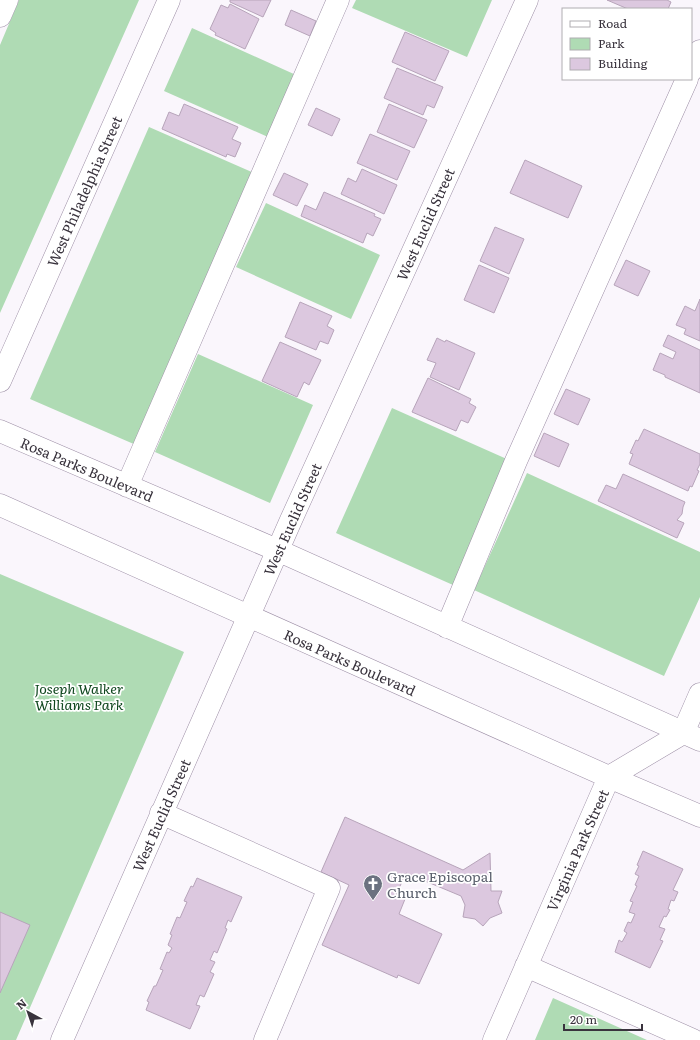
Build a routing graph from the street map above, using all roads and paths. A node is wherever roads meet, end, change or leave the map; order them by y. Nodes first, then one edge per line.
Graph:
1 (7, 0) edge
2 (169, 0) edge
3 (338, 0) edge
4 (527, 0) edge
5 (0, 16) edge
6 (700, 51) edge
7 (692, 69) edge
8 (688, 80) edge
9 (0, 381) edge
10 (0, 431) edge
11 (127, 486) junction
12 (0, 506) edge
13 (277, 550) junction
14 (248, 616) junction
15 (447, 627) junction
16 (700, 694) edge
17 (692, 736) edge
18 (610, 777) junction
19 (161, 813) junction
20 (700, 816) edge
21 (526, 966) junction
22 (62, 1040) edge
23 (265, 1040) edge
24 (494, 1040) edge
25 (693, 1040) edge

1 - 5 street
2 - 9 street, West Philadelphia Street
3 - 11 street
4 - 13 street, West Euclid Street
6 - 7 street
8 - 15 street
10 - 11 street, Rosa Parks Boulevard
11 - 13 street, Rosa Parks Boulevard
12 - 14 street, Rosa Parks Boulevard
13 - 14 street, West Euclid Street
13 - 15 street, Rosa Parks Boulevard
14 - 18 street, Rosa Parks Boulevard
14 - 19 street, West Euclid Street
15 - 17 street, Rosa Parks Boulevard
16 - 17 street
17 - 18 street, Virginia Park Street
18 - 20 street, Rosa Parks Boulevard
18 - 21 street, Virginia Park Street
19 - 22 street, West Euclid Street
19 - 23 street
21 - 24 street, Virginia Park Street
21 - 25 street

